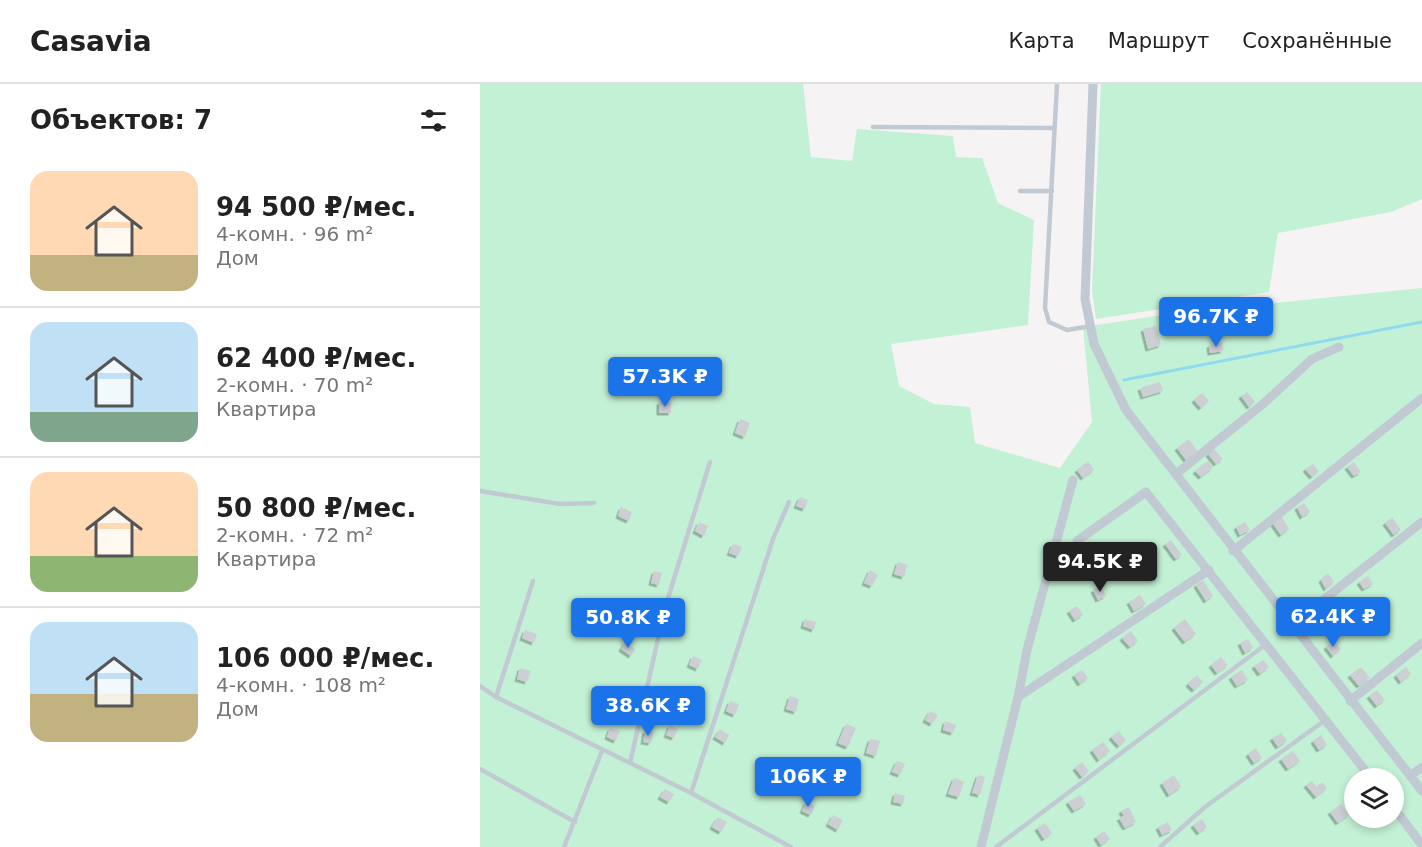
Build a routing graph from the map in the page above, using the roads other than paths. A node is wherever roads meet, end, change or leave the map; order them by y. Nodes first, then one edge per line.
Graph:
1 (1058, 84) edge
2 (1093, 84) edge
3 (873, 127) dead end
4 (1055, 128) junction
5 (1020, 191) dead end
6 (1052, 191) junction
7 (1091, 326) junction
8 (1339, 346) dead end
9 (1422, 398) edge
10 (710, 462) dead end
11 (1176, 474) junction
12 (1072, 480) dead end
13 (480, 490) edge
14 (789, 502) dead end
15 (594, 503) dead end
16 (1422, 522) edge
17 (1077, 541) dead end
18 (1233, 551) junction
19 (1209, 570) junction
20 (532, 581) dead end
21 (1292, 627) junction
22 (1422, 643) edge
23 (1265, 645) junction
24 (480, 686) edge
25 (496, 697) junction
26 (1018, 697) junction
27 (1350, 700) junction
28 (1326, 720) junction
29 (602, 752) junction
30 (630, 763) junction
31 (1422, 767) edge
32 (1363, 768) edge
33 (480, 769) edge
34 (1410, 776) junction
35 (1422, 791) edge
36 (691, 793) junction
37 (1404, 821) edge
38 (575, 822) junction
39 (1422, 845) edge
40 (564, 847) edge
41 (791, 847) edge
42 (981, 847) edge
43 (996, 847) edge
44 (1160, 847) edge

1 - 4 lane
2 - 7 street
3 - 4 lane
4 - 6 lane
5 - 6 lane
6 - 7 lane
7 - 11 street
8 - 11 street
9 - 18 street
10 - 30 lane
11 - 18 street
12 - 26 street
13 - 15 lane
14 - 36 lane
16 - 21 street
17 - 19 street
18 - 21 street
19 - 23 street
19 - 26 street
20 - 25 lane
21 - 27 street
22 - 27 street
23 - 28 street
23 - 43 lane
24 - 25 lane
25 - 29 lane
26 - 42 street
27 - 34 street
28 - 32 street
28 - 44 lane
29 - 30 lane
29 - 38 lane
30 - 36 lane
31 - 34 street
33 - 38 lane
34 - 35 street
36 - 41 lane
37 - 39 street
38 - 40 lane

